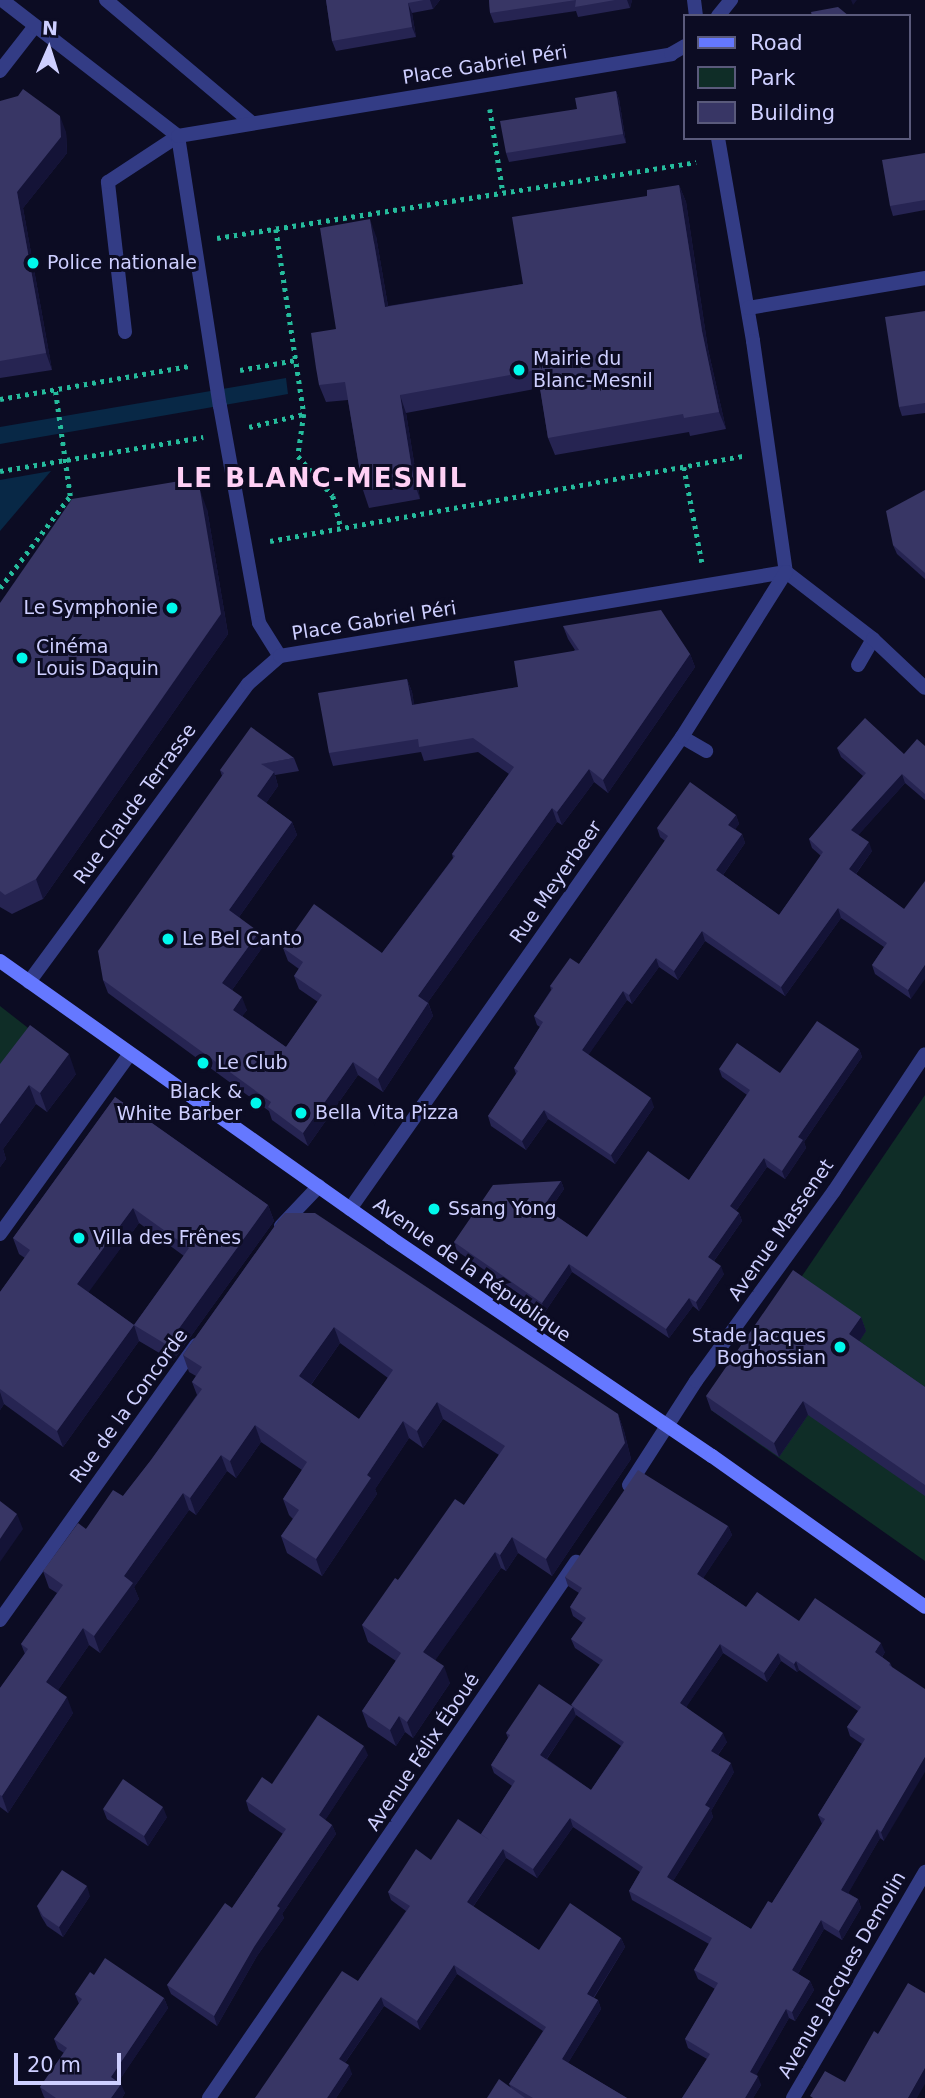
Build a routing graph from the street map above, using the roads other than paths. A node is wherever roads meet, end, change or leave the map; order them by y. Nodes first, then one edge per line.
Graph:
1 (106, 0) edge
2 (731, 0) edge
3 (10, 2) edge
4 (720, 14) edge
5 (35, 26) junction
6 (684, 47) edge
7 (0, 71) edge
8 (251, 122) junction
9 (178, 136) junction
10 (718, 140) edge
11 (925, 278) edge
12 (748, 308) junction
13 (125, 332) dead end
14 (786, 572) junction
15 (873, 639) junction
16 (280, 656) junction
17 (858, 665) dead end
18 (925, 688) edge
19 (682, 737) junction
20 (706, 751) dead end
21 (0, 961) edge
22 (29, 982) junction
23 (130, 1054) junction
24 (925, 1054) edge
25 (319, 1186) junction
26 (350, 1209) junction
27 (0, 1234) edge
28 (270, 1241) edge
29 (207, 1331) edge
30 (667, 1427) junction
31 (619, 1500) edge
32 (587, 1546) edge
33 (925, 1606) edge
34 (0, 1620) edge
35 (925, 1872) edge
36 (209, 2098) edge
37 (793, 2098) edge

1 - 8 street
2 - 4 street
3 - 5 street
5 - 7 street
5 - 9 street
6 - 8 street, Place Gabriel Péri
8 - 9 street, Place Gabriel Péri
9 - 13 street
9 - 16 street, Place Gabriel Péri
10 - 12 street
11 - 12 street
12 - 14 street
14 - 15 street
14 - 16 street, Place Gabriel Péri
14 - 19 street, Rue Meyerbeer
15 - 17 street
15 - 18 street
16 - 22 street, Rue Claude Terrasse
19 - 20 street
19 - 26 street, Rue Meyerbeer
21 - 22 main road, Avenue de la République
22 - 23 main road, Avenue de la République
23 - 25 main road, Avenue de la République
23 - 27 street
24 - 30 street, Avenue Massenet
25 - 26 main road, Avenue de la République
25 - 28 street
26 - 30 main road, Avenue de la République
29 - 34 street, Rue de la Concorde
30 - 31 street
30 - 33 main road, Avenue de la République
32 - 36 street, Avenue Félix Éboué
35 - 37 street, Avenue Jacques Demolin

